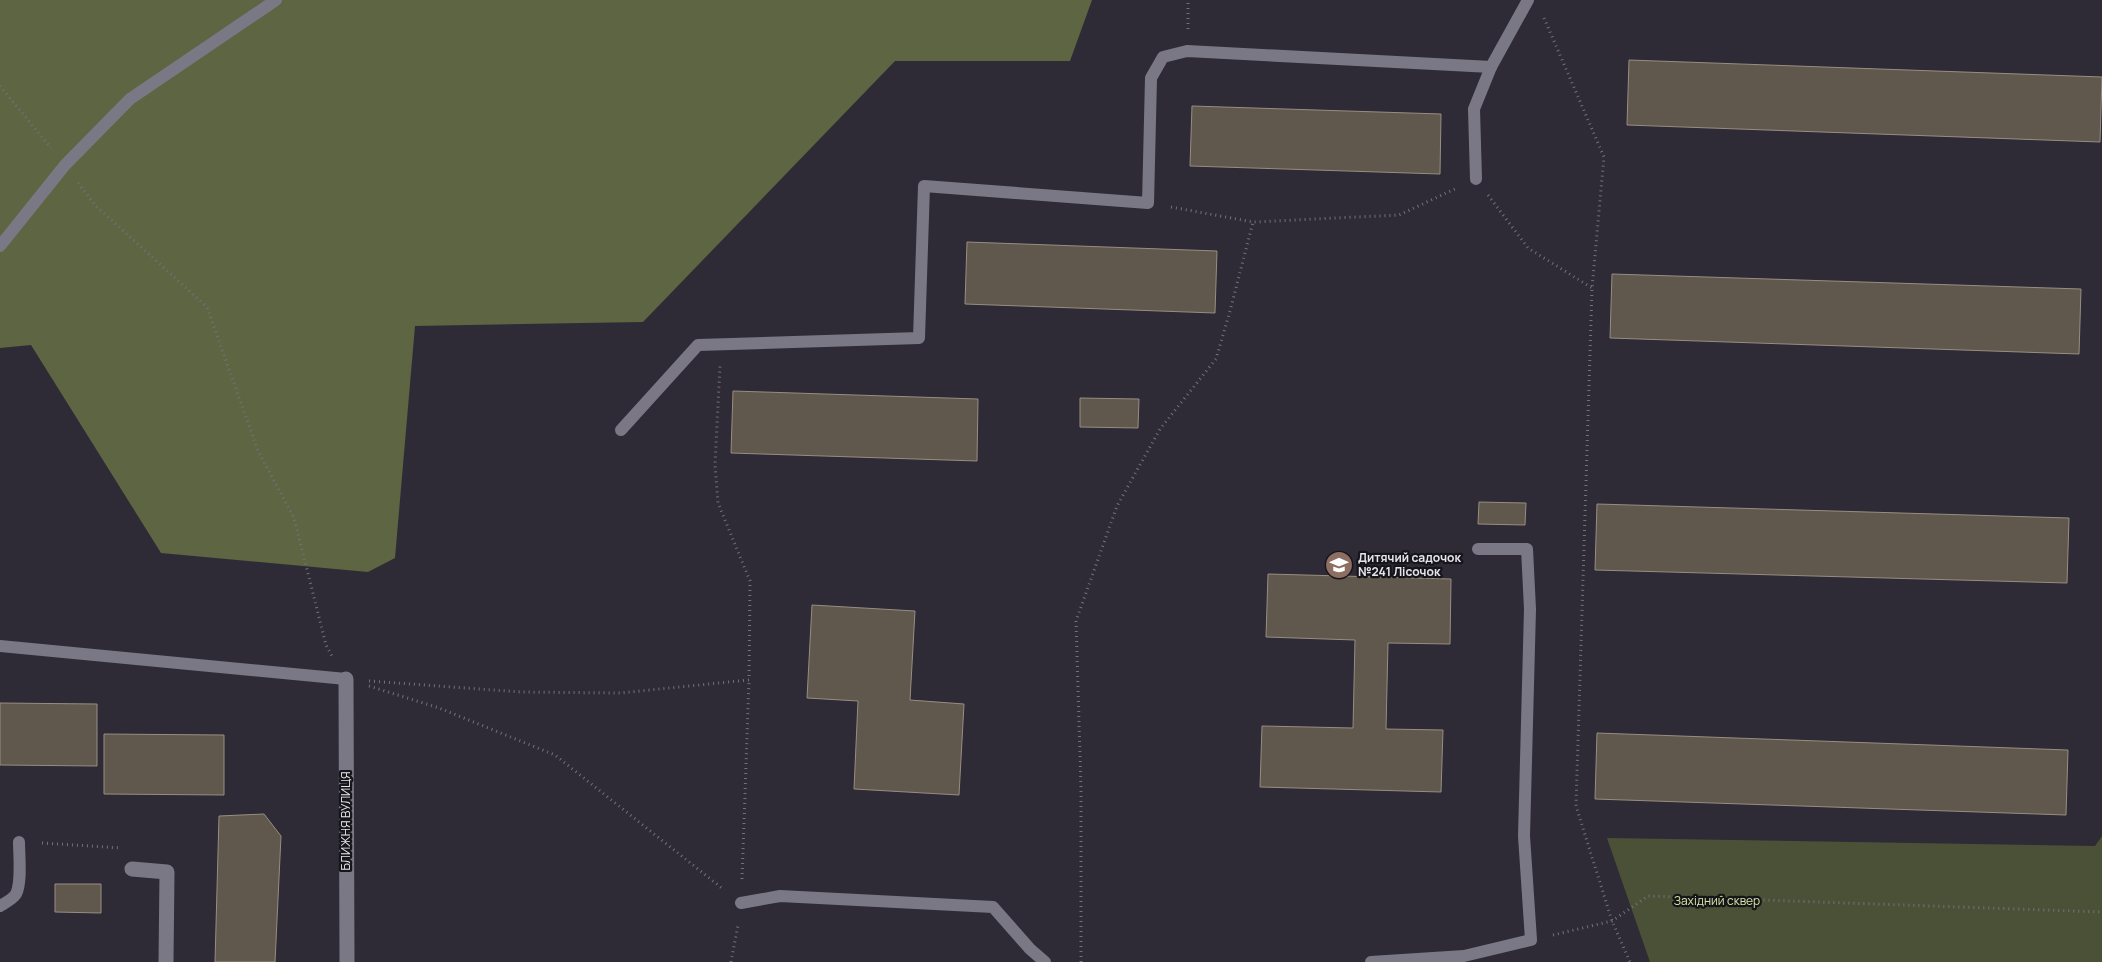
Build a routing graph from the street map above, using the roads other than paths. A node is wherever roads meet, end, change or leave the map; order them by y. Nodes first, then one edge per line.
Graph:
1 (276, 0) edge
2 (1528, 0) edge
3 (1491, 67) junction
4 (1476, 179) road end
5 (0, 246) edge
6 (621, 430) dead end
7 (1478, 548) dead end
8 (0, 646) edge
9 (346, 679) joint
10 (19, 842) road end
11 (132, 869) road end
12 (741, 903) road end
13 (0, 906) edge
14 (166, 962) edge
15 (347, 962) edge
16 (1045, 962) edge
17 (1371, 962) edge

1 - 5 lane
2 - 3 lane
3 - 4 lane
3 - 6 lane
7 - 17 lane
8 - 9 lane
9 - 15 street, БЛИЖНЯ ВУЛИЦЯ
10 - 13 lane
11 - 14 street
12 - 16 lane

